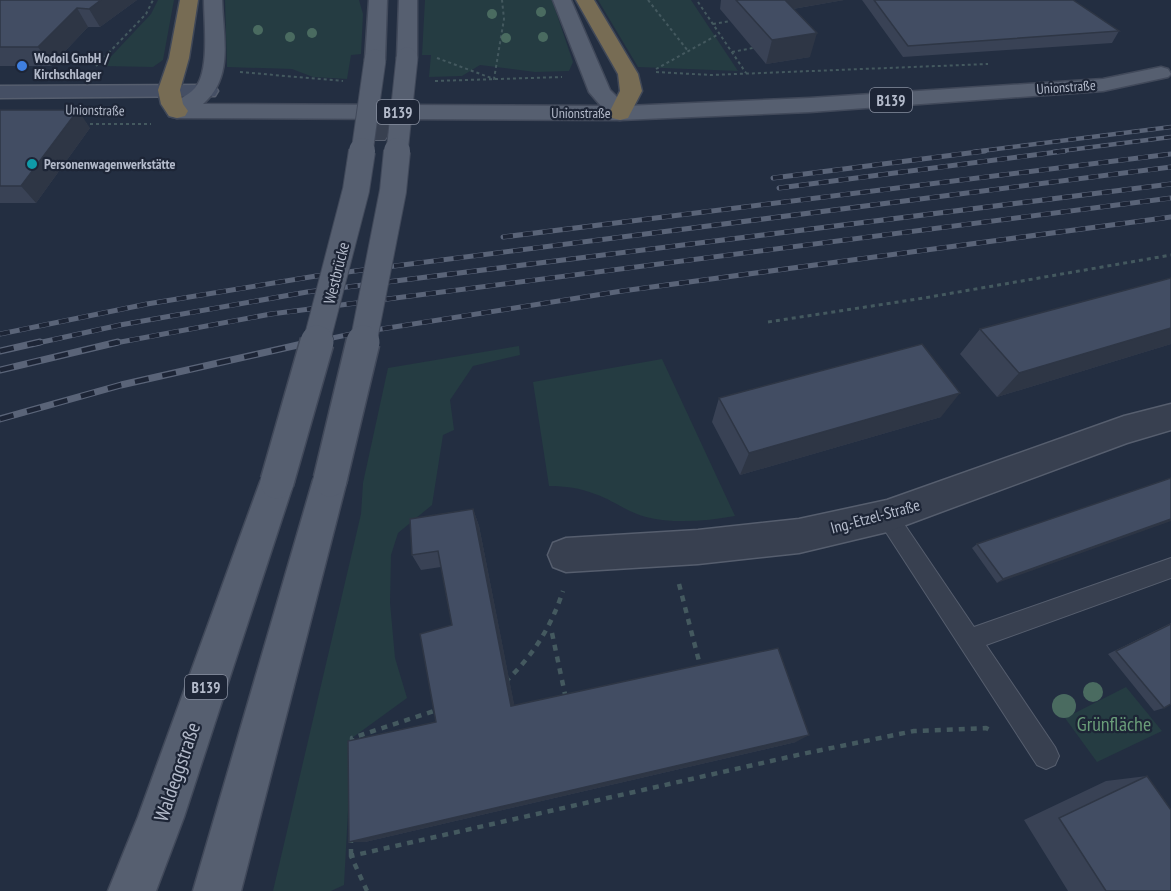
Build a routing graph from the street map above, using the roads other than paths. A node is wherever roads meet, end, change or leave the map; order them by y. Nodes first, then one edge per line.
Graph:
1 (189, 0) edge
2 (213, 0) edge
3 (378, 0) edge
4 (408, 0) edge
5 (562, 0) edge
6 (585, 0) edge
7 (1166, 73) edge
8 (170, 90) junction
9 (207, 91) junction
10 (0, 92) edge
11 (600, 92) junction
12 (631, 92) junction
13 (0, 108) edge
14 (177, 111) junction
15 (386, 112) junction
16 (620, 113) junction
17 (380, 137) dead end
18 (1171, 417) edge
19 (277, 482) joint
20 (886, 516) junction
21 (566, 555) road end
22 (1171, 568) edge
23 (969, 640) junction
24 (1046, 756) road end
25 (132, 891) edge
26 (217, 891) edge

1 - 8 highway
2 - 9 main road
3 - 19 main road, Westbrücke / B139, bridge
4 - 26 main road, B139, bridge
5 - 11 main road
6 - 12 highway
7 - 12 main road, Unionstraße / B139
7 - 16 main road, Unionstraße / B139
8 - 9 main road, Unionstraße
8 - 10 main road, Unionstraße
8 - 14 highway
9 - 11 main road, Unionstraße / B139
9 - 14 main road
11 - 12 main road, Unionstraße / B139
11 - 16 main road
12 - 16 highway
13 - 14 main road, Unionstraße
14 - 15 main road, Unionstraße / B139
15 - 16 main road, Unionstraße / B139
15 - 17 lane
18 - 20 street, Ing.-Etzel-Straße
19 - 25 main road, Waldeggstraße / B139
20 - 21 street, Ing.-Etzel-Straße
20 - 23 lane
22 - 23 lane
23 - 24 lane

